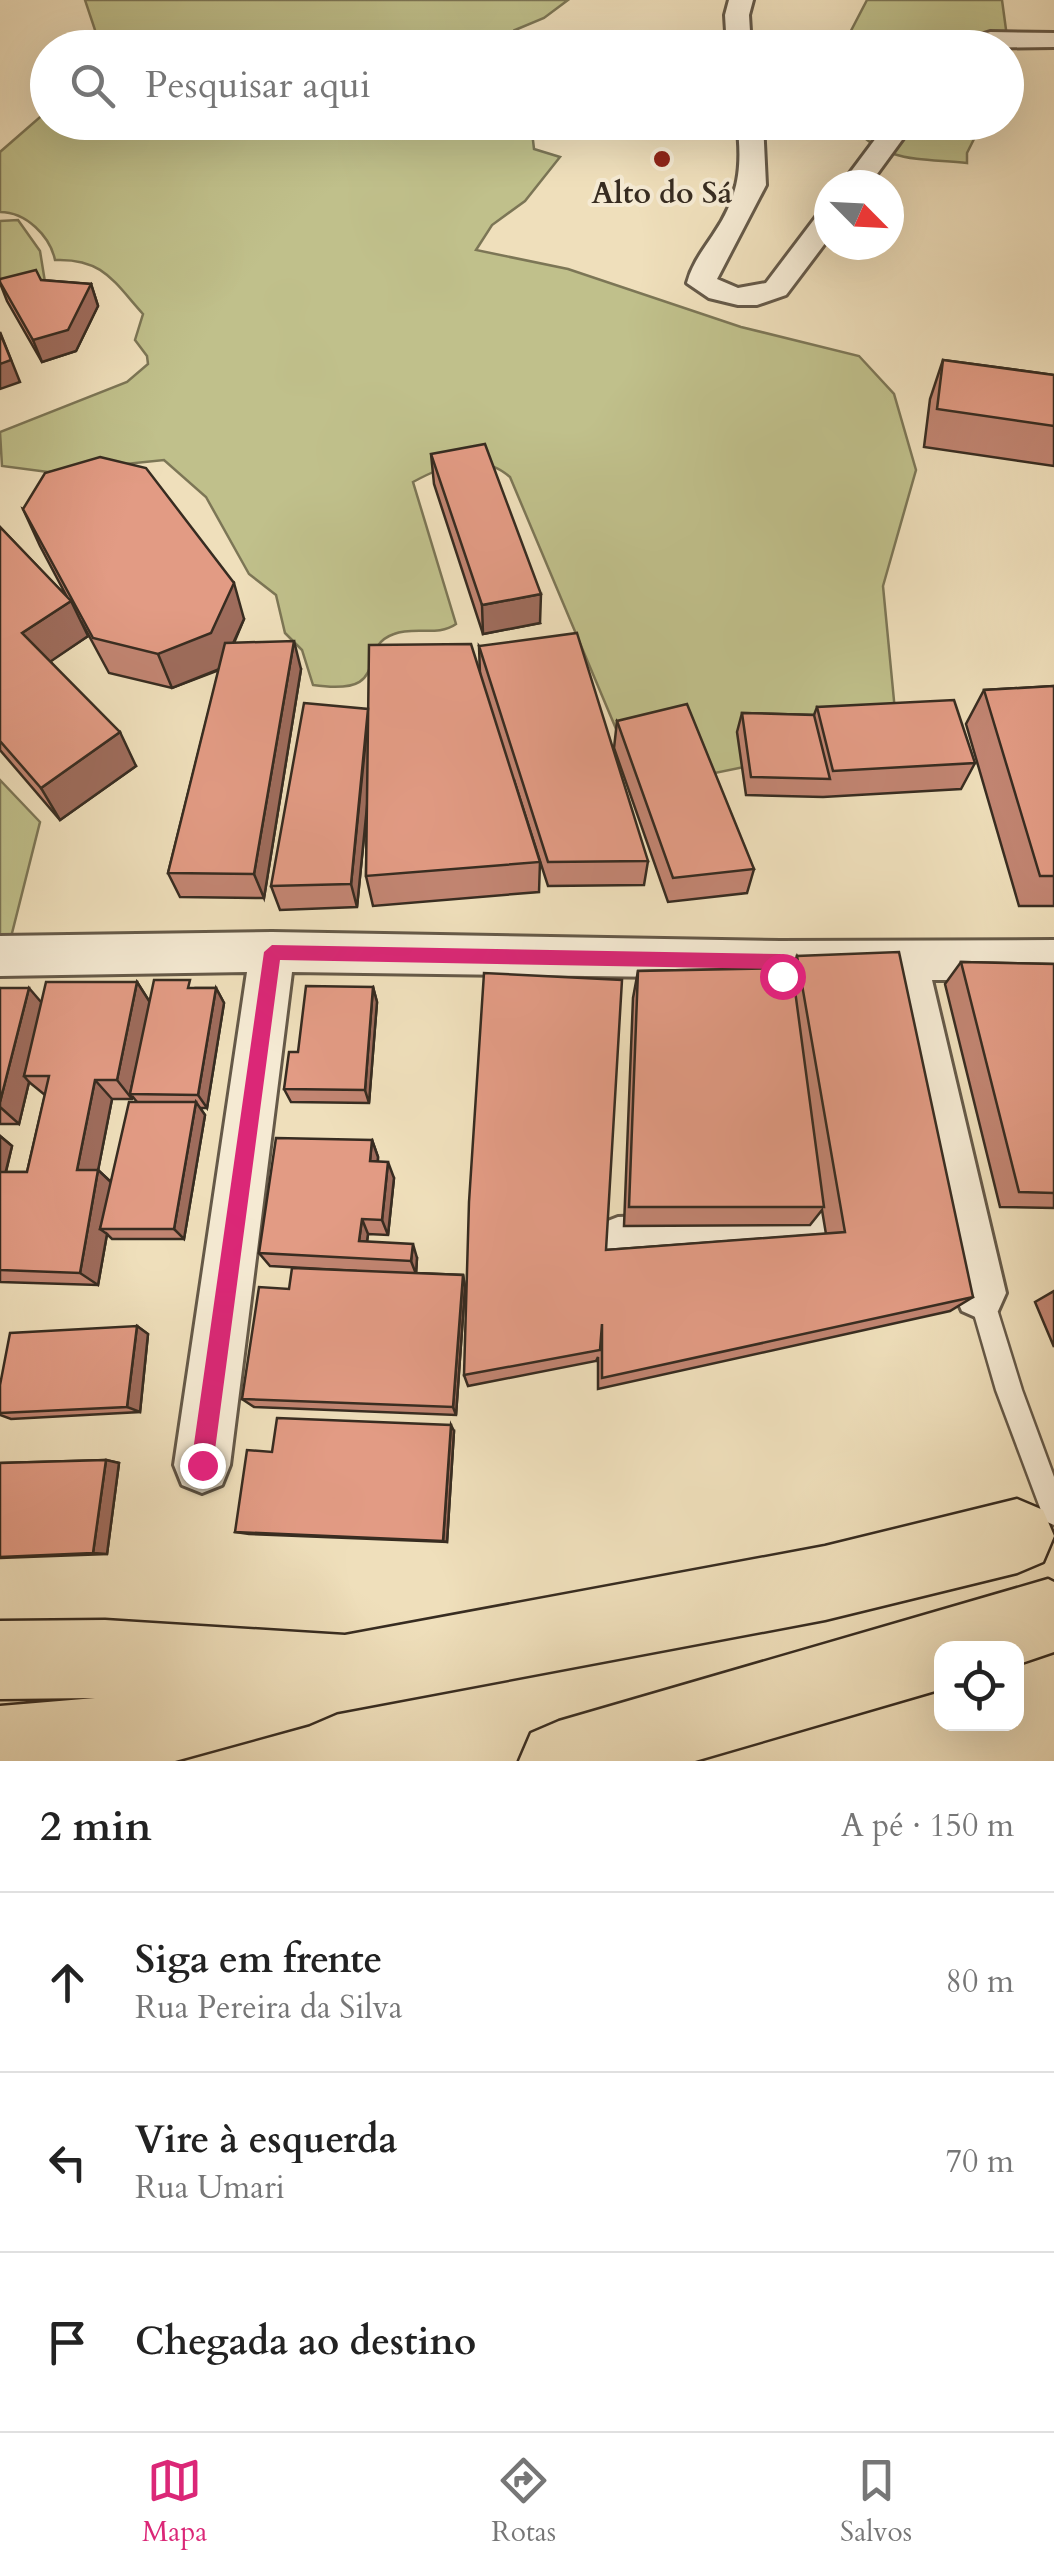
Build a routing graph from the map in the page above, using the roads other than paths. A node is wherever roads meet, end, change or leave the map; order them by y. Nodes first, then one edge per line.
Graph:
1 (742, 0) edge
2 (738, 30) edge
3 (1024, 40) edge
4 (1054, 40) edge
5 (753, 140) edge
6 (889, 140) edge
7 (866, 170) edge
8 (814, 239) edge
9 (272, 952) junction
10 (0, 956) edge
11 (1054, 960) edge
12 (780, 961) junction
13 (906, 962) junction
14 (787, 1014) edge
15 (800, 1108) edge
16 (618, 1242) dead end
17 (980, 1293) joint
18 (202, 1465) dead end
19 (1036, 1524) edge
20 (1048, 1617) dead end
21 (970, 1641) edge
22 (934, 1652) edge
23 (0, 1660) edge
24 (346, 1674) junction
25 (0, 1746) edge
26 (559, 1761) edge

1 - 2 street
3 - 4 street
5 - 8 street
6 - 7 street
9 - 10 street
9 - 12 street
9 - 18 street
11 - 13 street
12 - 13 street
12 - 14 street
13 - 17 street
15 - 16 street
17 - 19 lane
19 - 24 main road
20 - 21 main road
22 - 26 main road
23 - 24 main road
24 - 25 main road

